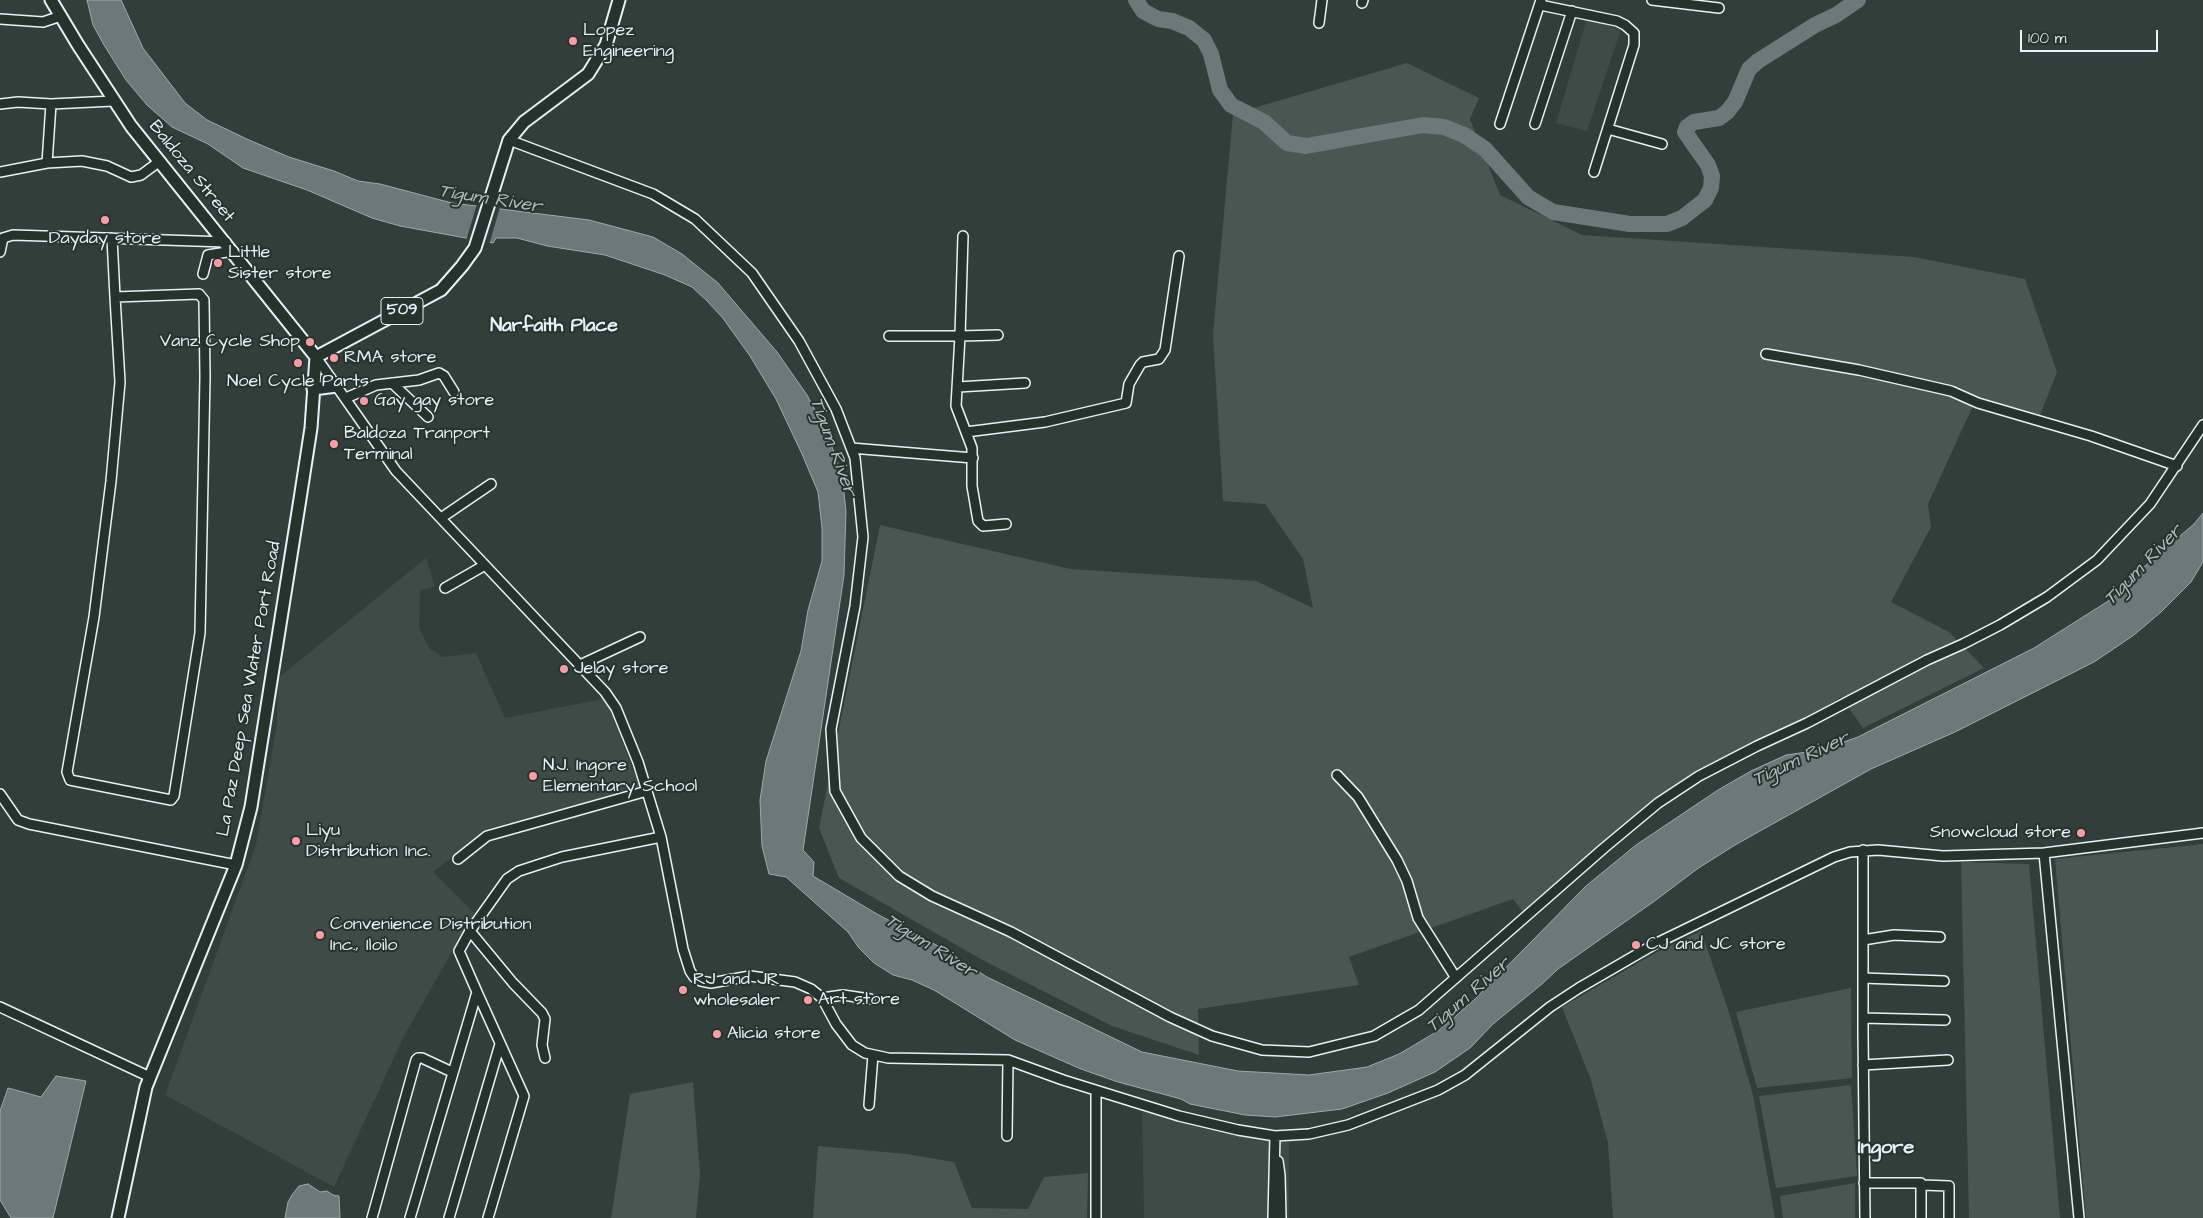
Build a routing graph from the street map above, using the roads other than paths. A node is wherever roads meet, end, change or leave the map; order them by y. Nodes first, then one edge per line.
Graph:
1 (51, 0) edge
2 (619, 0) edge
3 (1322, 0) edge
4 (1652, 0) edge
5 (1540, 2) edge
6 (1694, 3) edge
7 (1719, 8) dead end
8 (1572, 11) junction
9 (61, 16) junction
10 (0, 19) edge
11 (1319, 23) dead end
12 (113, 101) junction
13 (0, 104) edge
14 (51, 104) junction
15 (1500, 124) dead end
16 (1534, 124) dead end
17 (1608, 129) junction
18 (507, 144) junction
19 (1662, 144) dead end
20 (160, 161) junction
21 (47, 163) junction
22 (0, 172) edge
23 (1594, 172) dead end
24 (963, 236) dead end
25 (112, 238) junction
26 (230, 247) junction
27 (0, 252) edge
28 (1179, 256) dead end
29 (203, 274) dead end
30 (115, 297) junction
31 (998, 335) dead end
32 (889, 336) dead end
33 (960, 336) junction
34 (1766, 354) dead end
35 (316, 357) junction
36 (392, 383) junction
37 (1025, 383) dead end
38 (337, 386) junction
39 (958, 387) junction
40 (313, 390) junction
41 (454, 392) dead end
42 (346, 398) junction
43 (428, 417) dead end
44 (2203, 424) edge
45 (966, 432) junction
46 (851, 448) junction
47 (973, 458) junction
48 (2177, 466) junction
49 (492, 484) dead end
50 (441, 518) junction
51 (1006, 524) dead end
52 (485, 565) junction
53 (445, 588) dead end
54 (640, 637) dead end
55 (580, 665) junction
56 (1337, 775) dead end
57 (647, 791) junction
58 (1, 797) edge
59 (2203, 832) edge
60 (661, 836) junction
61 (1863, 850) junction
62 (2044, 853) junction
63 (458, 859) dead end
64 (236, 864) junction
65 (470, 931) junction
66 (1940, 937) dead end
67 (1863, 940) junction
68 (1456, 978) junction
69 (1863, 978) junction
70 (1944, 981) dead end
71 (477, 992) junction
72 (822, 998) junction
73 (870, 1000) dead end
74 (0, 1007) edge
75 (1863, 1018) junction
76 (1945, 1020) dead end
77 (500, 1044) junction
78 (873, 1055) junction
79 (545, 1058) dead end
80 (1008, 1060) junction
81 (1948, 1060) dead end
82 (1863, 1065) junction
83 (452, 1072) junction
84 (150, 1077) junction
85 (1096, 1091) junction
86 (869, 1105) dead end
87 (1007, 1136) dead end
88 (1275, 1136) junction
89 (1276, 1150) junction
90 (1864, 1183) junction
91 (1922, 1185) junction
92 (118, 1218) edge
93 (372, 1218) edge
94 (410, 1218) edge
95 (450, 1218) edge
96 (488, 1218) edge
97 (1096, 1218) edge
98 (1273, 1218) edge
99 (1281, 1218) edge
100 (1865, 1218) edge
101 (1921, 1218) edge
102 (1948, 1218) edge
103 (2078, 1218) edge

1 - 9 main road, Baldoza Street
2 - 18 main road, 509
3 - 11 street
4 - 6 street
5 - 8 street
5 - 15 street
6 - 7 street
8 - 16 street
8 - 17 street
9 - 10 street
9 - 12 main road, Baldoza Street
12 - 14 street
12 - 20 main road, Baldoza Street
13 - 14 street
14 - 21 street
17 - 19 street
17 - 23 street
18 - 35 main road, 509
18 - 46 street
20 - 21 street
20 - 26 main road, Baldoza Street
21 - 22 street
24 - 33 street
25 - 26 street
25 - 27 street
25 - 30 street
26 - 29 street
26 - 35 main road, Baldoza Street
28 - 45 street
30 - 30 street
31 - 33 street
32 - 33 street
33 - 39 street
34 - 48 street
35 - 38 street
35 - 40 main road, La Paz Deep Sea Water Port Road
36 - 41 street
36 - 42 street
36 - 43 street
37 - 39 street
38 - 40 main road
38 - 42 street
39 - 45 street
40 - 64 main road, La Paz Deep Sea Water Port Road
42 - 50 street
44 - 48 street
45 - 47 street
46 - 47 street
46 - 68 street
47 - 51 street
48 - 68 street
49 - 50 street
50 - 52 street
52 - 53 street
52 - 55 street
54 - 55 street
55 - 57 street
56 - 68 street
57 - 60 street
57 - 63 street
58 - 64 street
59 - 62 street
60 - 65 street
60 - 72 street
61 - 62 street
61 - 67 street
61 - 88 street
62 - 103 street
64 - 84 main road, La Paz Deep Sea Water Port Road
65 - 71 street
65 - 79 street
66 - 67 street
67 - 69 street
69 - 70 street
69 - 75 street
71 - 77 street
71 - 83 street
72 - 73 street
72 - 78 street
74 - 84 street
75 - 76 street
75 - 82 street
77 - 95 street
77 - 96 street
78 - 80 street
78 - 86 street
80 - 85 street
80 - 87 street
81 - 82 street
82 - 90 street
83 - 93 street
83 - 94 street
84 - 92 main road, La Paz Deep Sea Water Port Road
85 - 88 street
85 - 97 street
88 - 89 street
89 - 98 street
89 - 99 street
90 - 91 street
90 - 100 street
91 - 101 street
91 - 102 street

